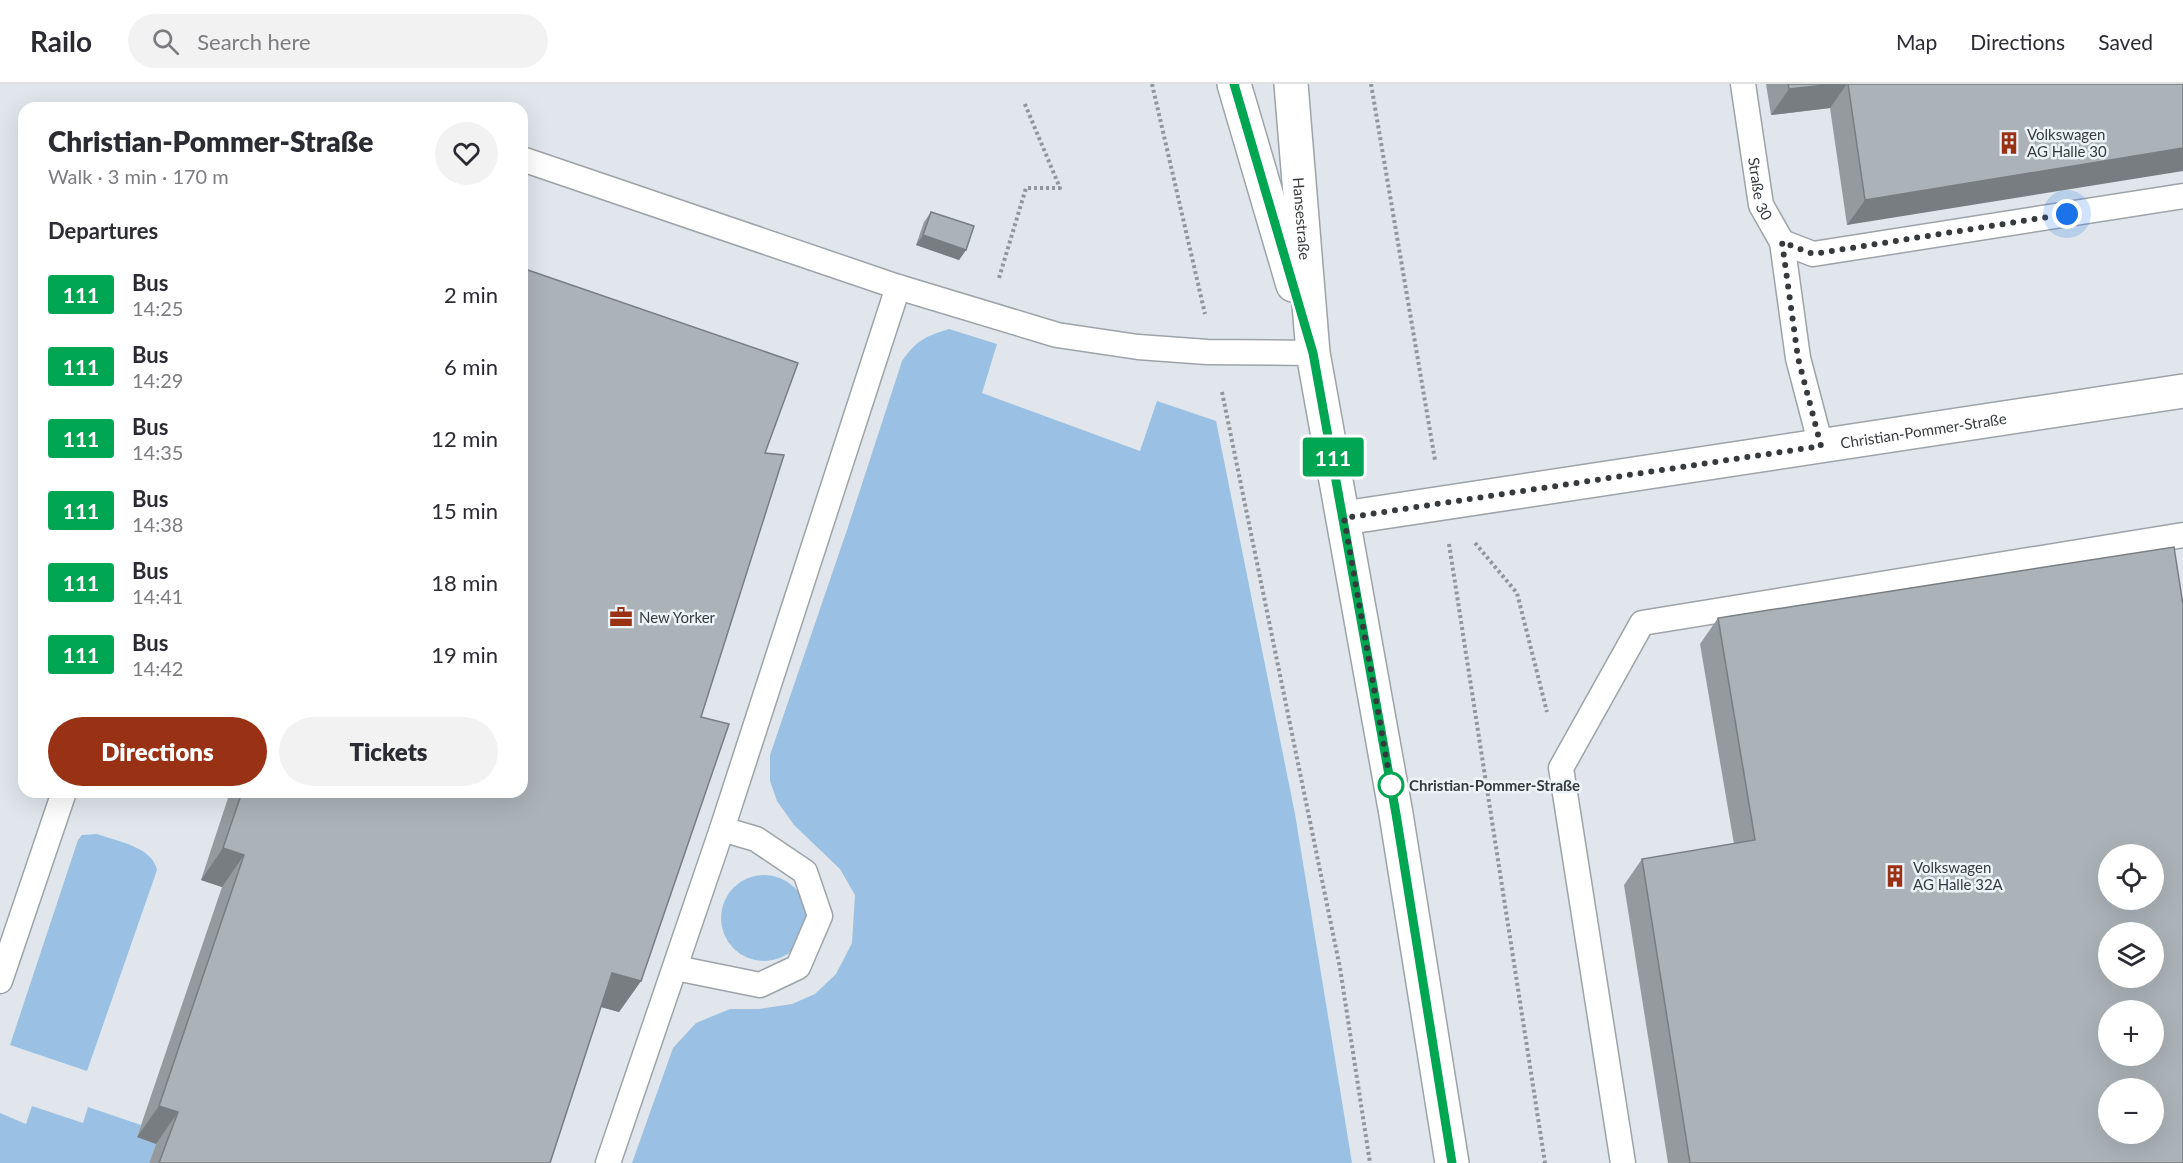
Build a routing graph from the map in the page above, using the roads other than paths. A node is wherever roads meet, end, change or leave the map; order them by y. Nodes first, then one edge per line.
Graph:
1 (1234, 84) edge
2 (1291, 84) edge
3 (1743, 84) edge
4 (528, 161) edge
5 (2183, 196) edge
6 (1782, 242) junction
7 (898, 287) junction
8 (1313, 353) junction
9 (2183, 391) edge
10 (1821, 446) junction
11 (1344, 518) junction
12 (2183, 535) edge
13 (62, 798) edge
14 (722, 829) junction
15 (676, 968) junction
16 (0, 981) edge
17 (608, 1163) edge
18 (1452, 1163) edge
19 (1623, 1163) edge

1 - 8 main road, Hansestraße
2 - 8 main road, Hansestraße
3 - 6 lane, Straße 30
4 - 7 lane
5 - 6 lane
6 - 10 lane
7 - 8 lane
7 - 14 lane
8 - 11 main road, Hansestraße
9 - 10 main road, Christian-Pommer-Straße
10 - 11 main road, Christian-Pommer-Straße
11 - 18 main road, Hansestraße
12 - 19 lane
13 - 16 lane
14 - 15 lane
14 - 15 lane
15 - 17 lane

